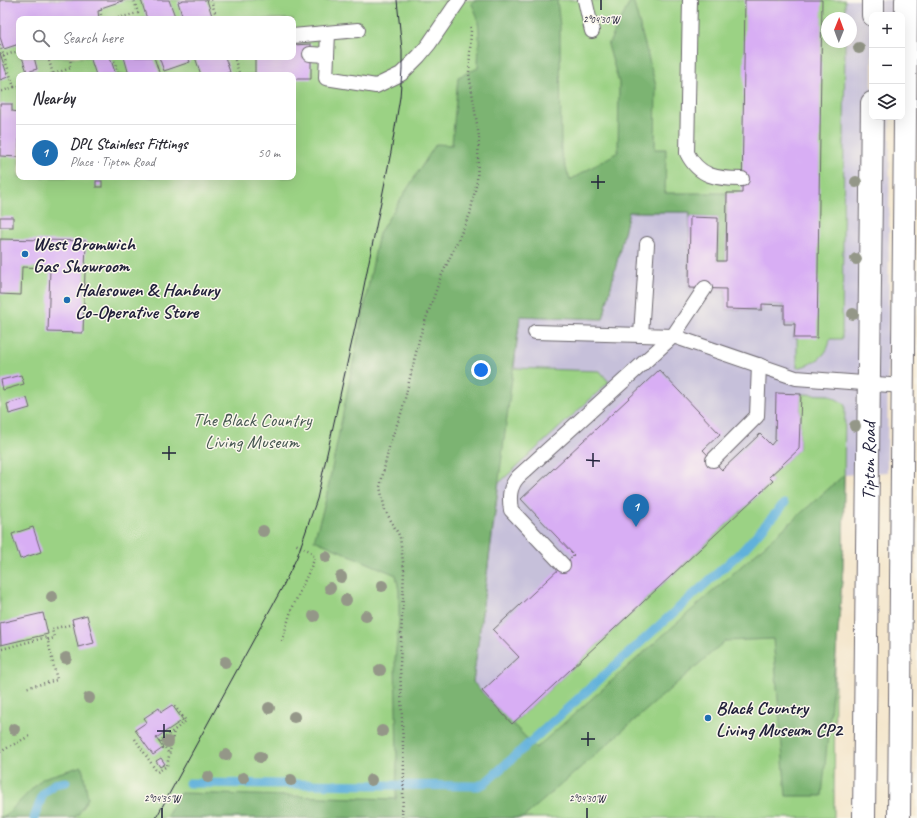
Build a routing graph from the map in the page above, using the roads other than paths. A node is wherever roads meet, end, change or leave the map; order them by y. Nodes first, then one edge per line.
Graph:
1 (459, 0) edge
2 (585, 0) edge
3 (690, 0) edge
4 (873, 0) edge
5 (906, 0) edge
6 (873, 12) edge
7 (358, 30) dead end
8 (592, 31) dead end
9 (328, 33) junction
10 (296, 36) edge
11 (310, 54) dead end
12 (328, 55) junction
13 (872, 120) edge
14 (742, 179) dead end
15 (647, 244) dead end
16 (705, 288) dead end
17 (535, 332) dead end
18 (641, 335) junction
19 (673, 336) junction
20 (759, 365) junction
21 (868, 384) junction
22 (903, 386) junction
23 (714, 460) dead end
24 (563, 565) dead end
25 (864, 812) edge
26 (899, 812) edge

1 - 12 lane
2 - 8 lane
3 - 14 lane
4 - 6 main road
5 - 22 main road, Tipton Road
7 - 9 lane
9 - 10 lane
9 - 12 lane
11 - 12 lane
13 - 21 main road, Tipton Road
15 - 18 lane
16 - 19 lane
17 - 18 lane
18 - 19 lane
19 - 20 lane
19 - 24 lane
20 - 21 lane
20 - 23 lane
21 - 22 lane
21 - 25 main road, Tipton Road
22 - 26 main road, Tipton Road
25 - 26 main road

